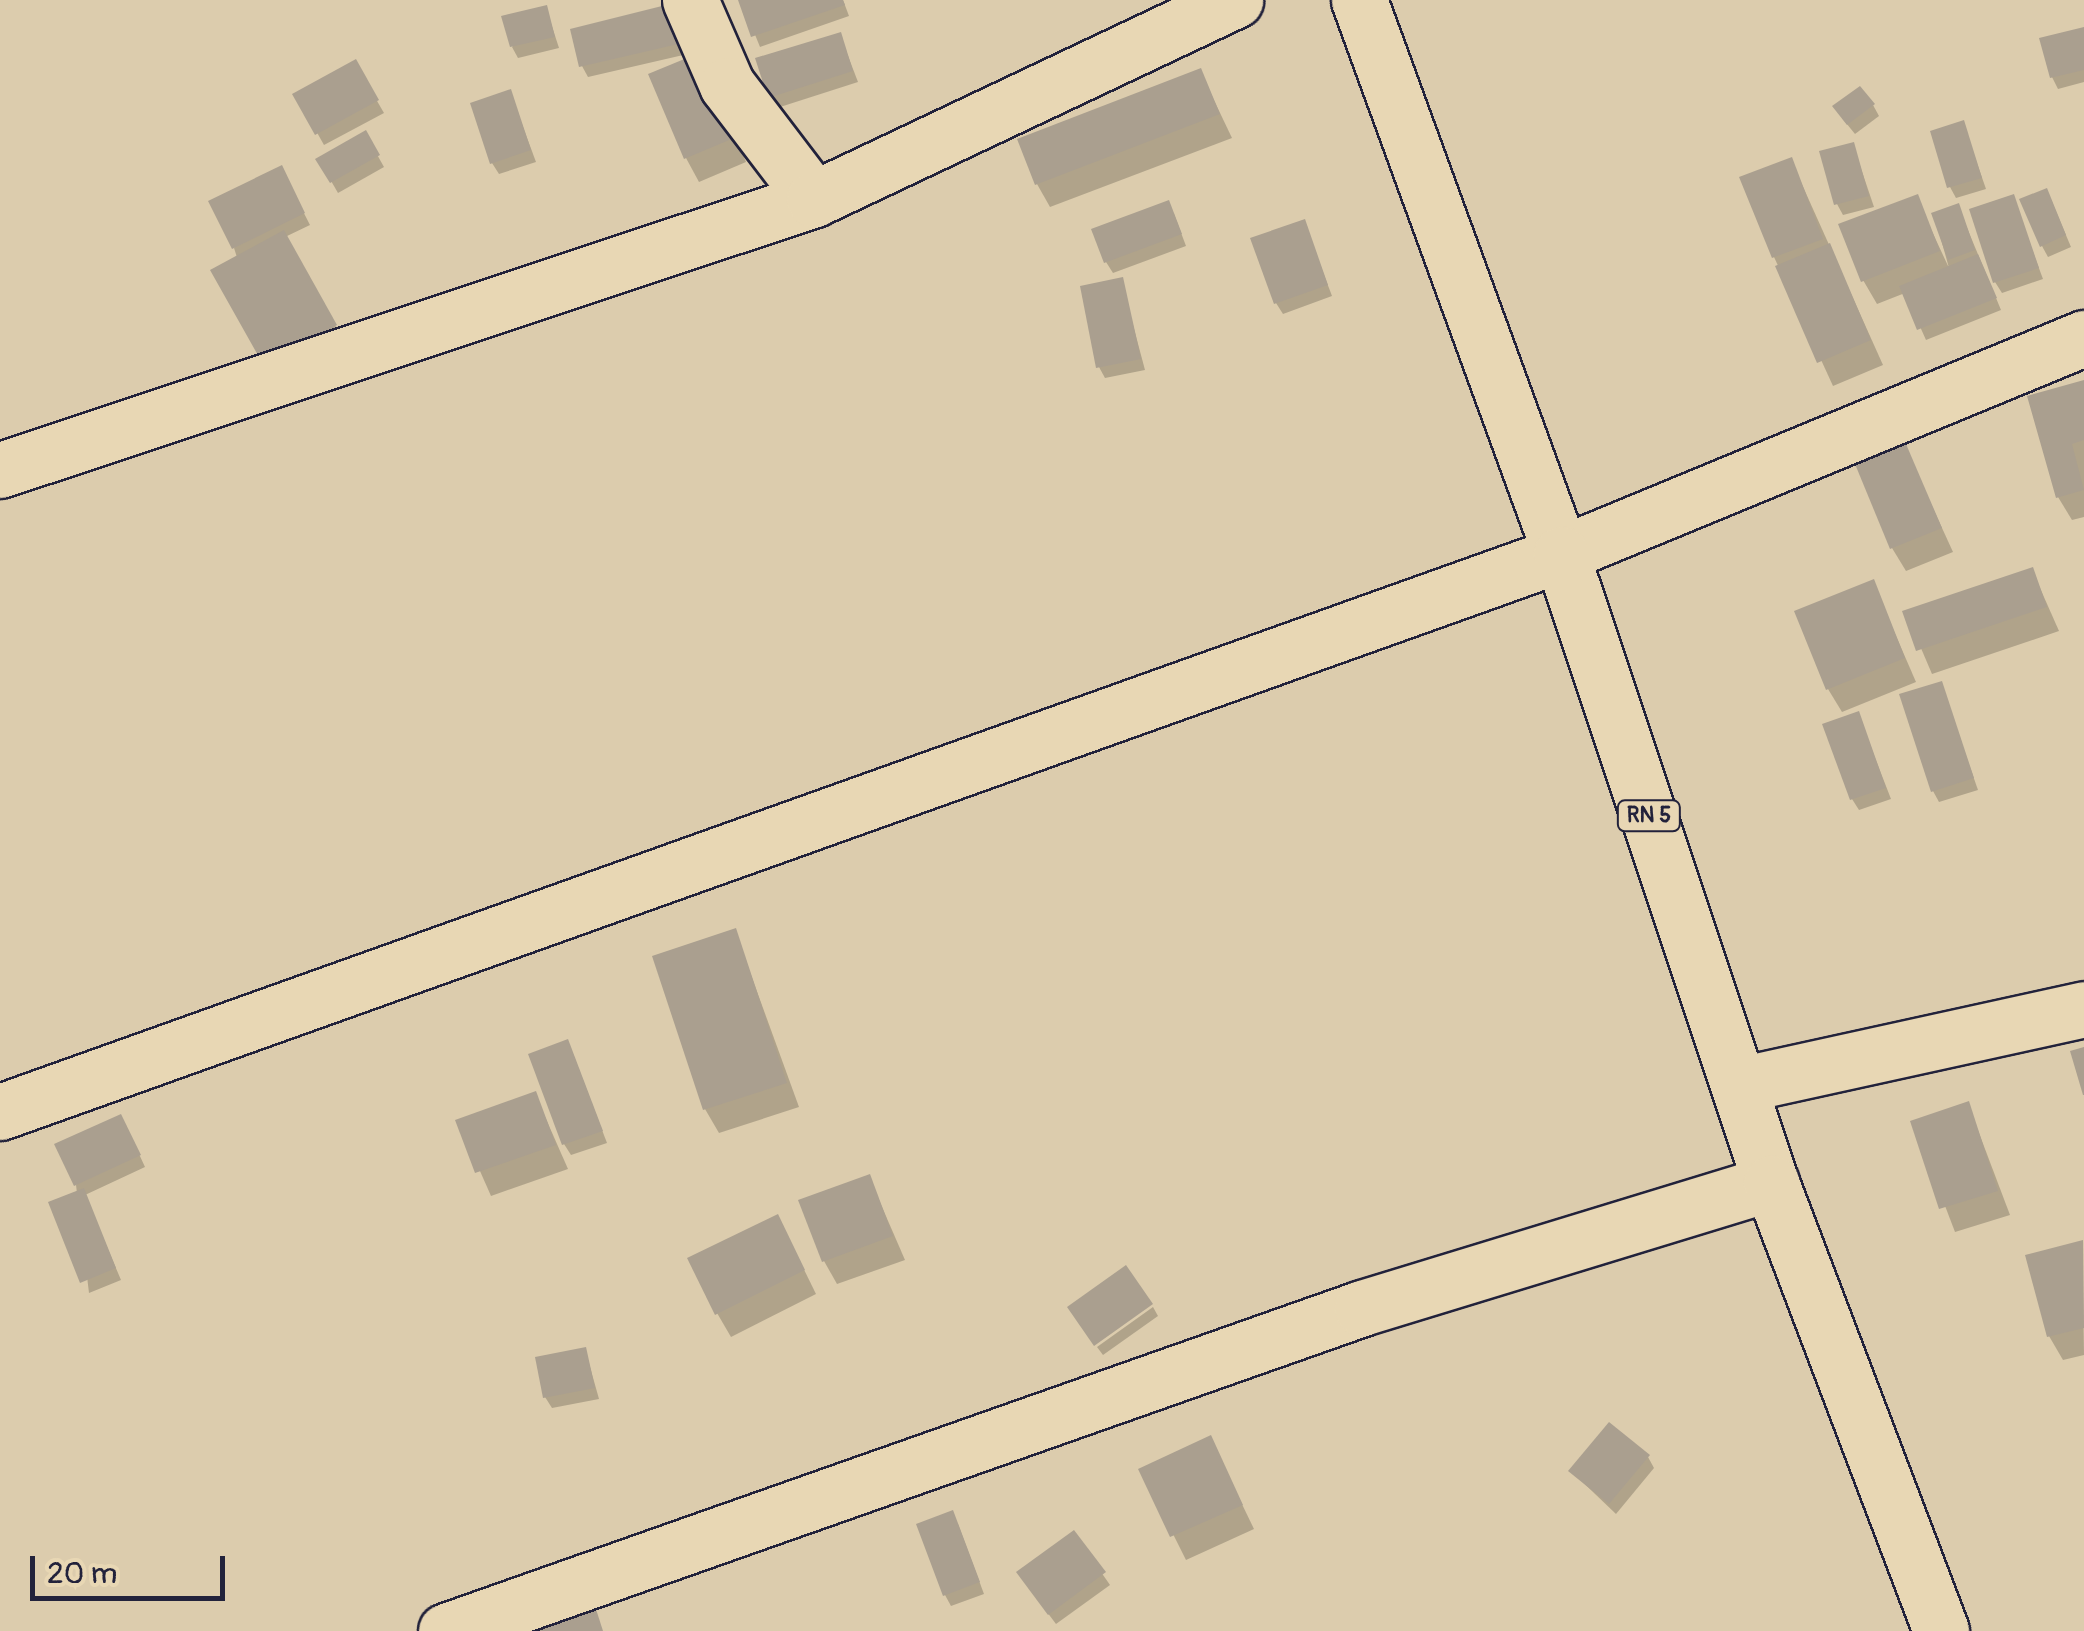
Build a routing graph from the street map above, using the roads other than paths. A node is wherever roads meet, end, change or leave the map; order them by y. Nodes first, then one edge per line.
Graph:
1 (690, 0) edge
2 (1235, 0) edge
3 (1359, 0) edge
4 (814, 200) junction
5 (2084, 338) edge
6 (0, 470) edge
7 (1560, 554) junction
8 (2084, 1008) edge
9 (1739, 1085) junction
10 (0, 1112) edge
11 (1771, 1183) junction
12 (446, 1631) edge
13 (1941, 1631) edge

1 - 4 street
2 - 4 street
3 - 7 street, RN 5
4 - 6 street
5 - 7 street
7 - 9 street, RN 5
7 - 10 street
8 - 9 street
9 - 11 street, RN 5
11 - 12 street
11 - 13 street, RN 5

